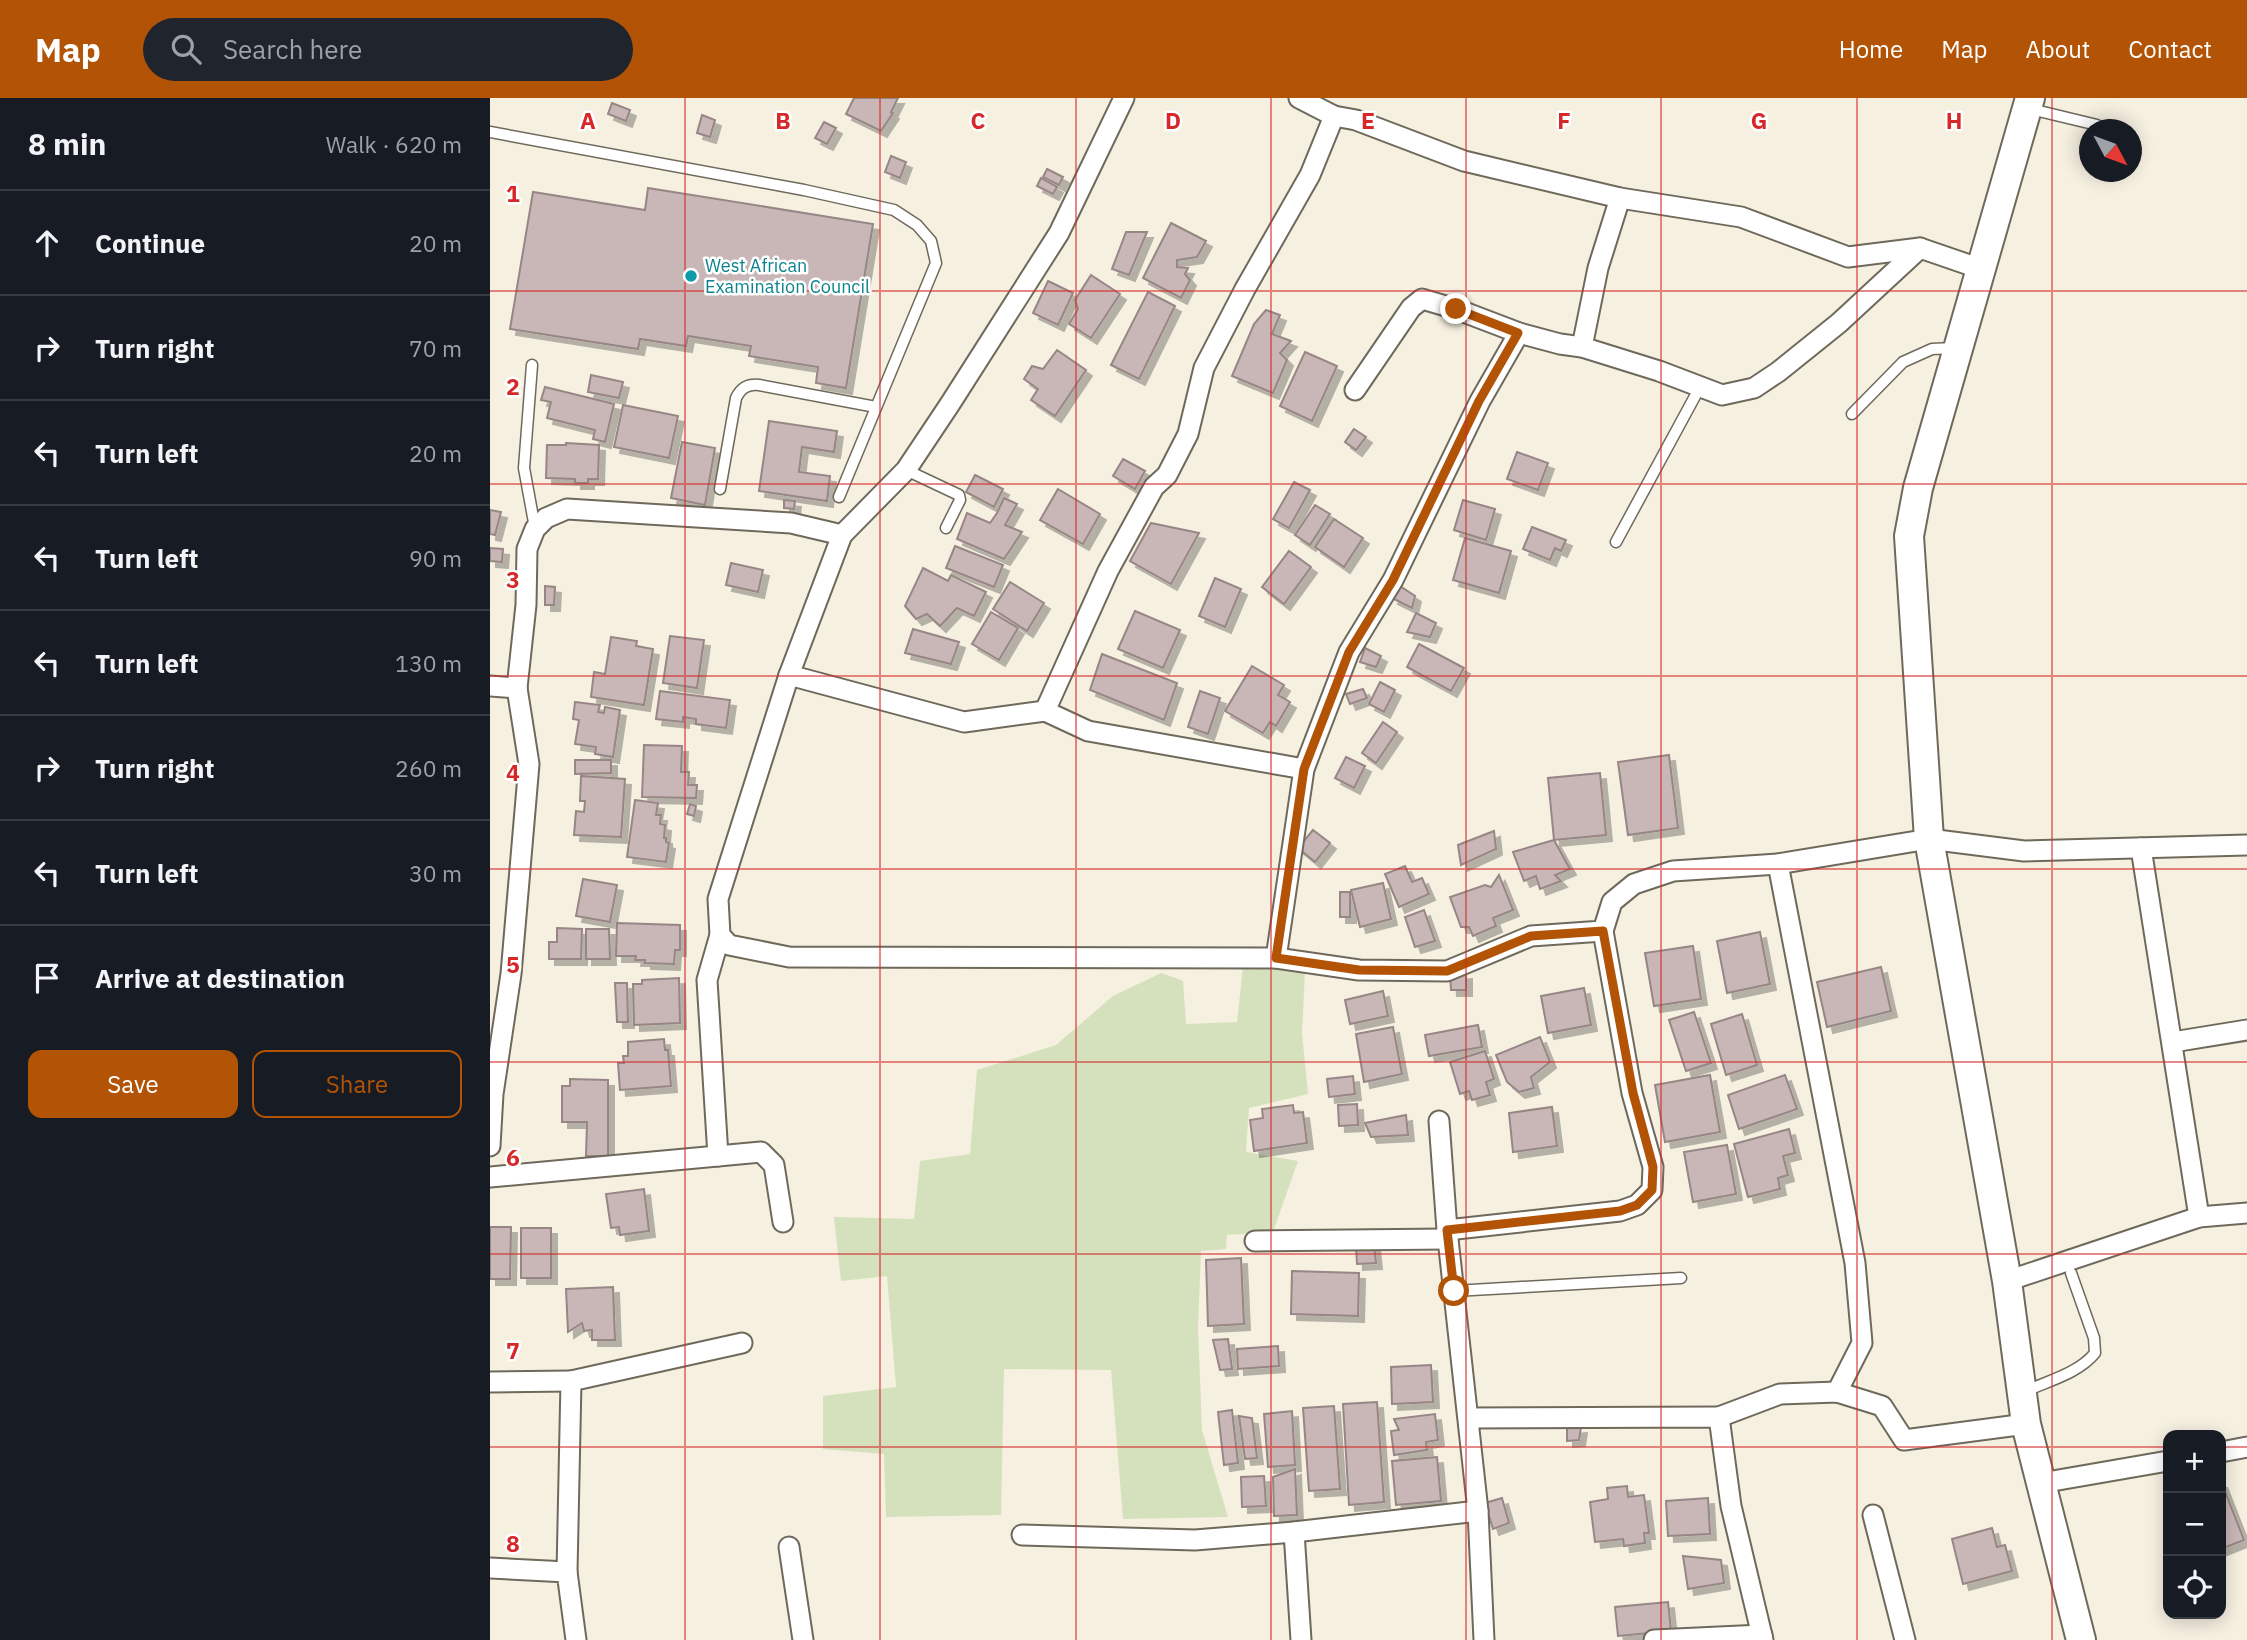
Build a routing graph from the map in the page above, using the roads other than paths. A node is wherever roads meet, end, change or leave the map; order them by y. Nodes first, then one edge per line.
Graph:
1 (1124, 98) edge
2 (1299, 98) edge
3 (2029, 103) edge
4 (1334, 116) junction
5 (2079, 119) edge
6 (490, 132) edge
7 (1620, 198) junction
8 (1920, 248) junction
9 (1981, 269) junction
10 (1518, 333) junction
11 (1582, 347) junction
12 (1958, 348) junction
13 (532, 365) dead end
14 (1700, 387) junction
15 (1355, 390) dead end
16 (876, 407) junction
17 (1852, 414) dead end
18 (906, 470) junction
19 (720, 489) dead end
20 (839, 497) dead end
21 (946, 528) dead end
22 (535, 529) junction
23 (842, 534) junction
24 (1616, 542) dead end
25 (789, 675) junction
26 (490, 686) edge
27 (517, 688) junction
28 (1045, 711) junction
29 (1304, 769) junction
30 (1929, 839) junction
31 (2247, 845) edge
32 (2141, 848) junction
33 (1779, 864) junction
34 (1603, 931) junction
35 (720, 935) junction
36 (1276, 958) junction
37 (2247, 1030) edge
38 (2173, 1042) junction
39 (1439, 1121) dead end
40 (490, 1146) edge
41 (719, 1156) junction
42 (490, 1177) edge
43 (2247, 1213) edge
44 (2199, 1217) junction
45 (783, 1222) dead end
46 (1448, 1234) junction
47 (1255, 1241) dead end
48 (2071, 1273) dead end
49 (1681, 1278) dead end
50 (2007, 1281) junction
51 (1454, 1291) junction
52 (742, 1343) dead end
53 (571, 1381) junction
54 (490, 1382) edge
55 (1837, 1392) junction
56 (2022, 1393) junction
57 (1719, 1417) junction
58 (1469, 1418) junction
59 (2026, 1424) junction
60 (2247, 1447) edge
61 (2226, 1451) edge
62 (2163, 1462) edge
63 (2041, 1483) junction
64 (1478, 1511) junction
65 (1873, 1515) dead end
66 (1294, 1532) junction
67 (1021, 1535) dead end
68 (789, 1547) dead end
69 (490, 1568) edge
70 (567, 1572) junction
71 (1762, 1637) edge
72 (576, 1640) edge
73 (803, 1640) edge
74 (1301, 1640) edge
75 (1485, 1640) edge
76 (1654, 1640) edge
77 (1905, 1640) edge
78 (2081, 1640) edge

1 - 18 street
2 - 4 street
3 - 5 lane
3 - 9 street
4 - 7 street
4 - 28 street
6 - 16 lane
7 - 8 street
7 - 11 street
8 - 9 street
8 - 14 street
9 - 12 street
10 - 11 street
10 - 15 street
10 - 29 street
11 - 14 street
12 - 17 lane
12 - 30 street
13 - 22 lane
14 - 24 lane
16 - 19 lane
16 - 20 lane
18 - 21 lane
18 - 23 street
22 - 23 street
22 - 27 street
23 - 25 street
25 - 28 street
25 - 35 street
26 - 27 street
27 - 40 street
28 - 29 street
29 - 36 street
30 - 32 street
30 - 33 street
30 - 50 street
31 - 32 street
32 - 38 street
33 - 34 street
33 - 55 street
34 - 36 street
34 - 46 street
35 - 36 street
35 - 41 street
37 - 38 street
38 - 44 street
39 - 46 street
41 - 42 street
41 - 45 street
43 - 44 street
44 - 50 street
46 - 47 street
46 - 51 street
48 - 56 lane
49 - 51 lane
50 - 56 street
51 - 58 street
52 - 53 street
53 - 54 street
53 - 70 street
55 - 57 street
55 - 59 street
56 - 59 street
57 - 58 street
57 - 71 street
58 - 64 street
59 - 63 street
60 - 61 street
62 - 63 street
63 - 78 street
64 - 66 street
64 - 75 street
65 - 77 street
66 - 67 street
66 - 74 street
68 - 73 street
69 - 70 street
70 - 72 street
71 - 76 street

